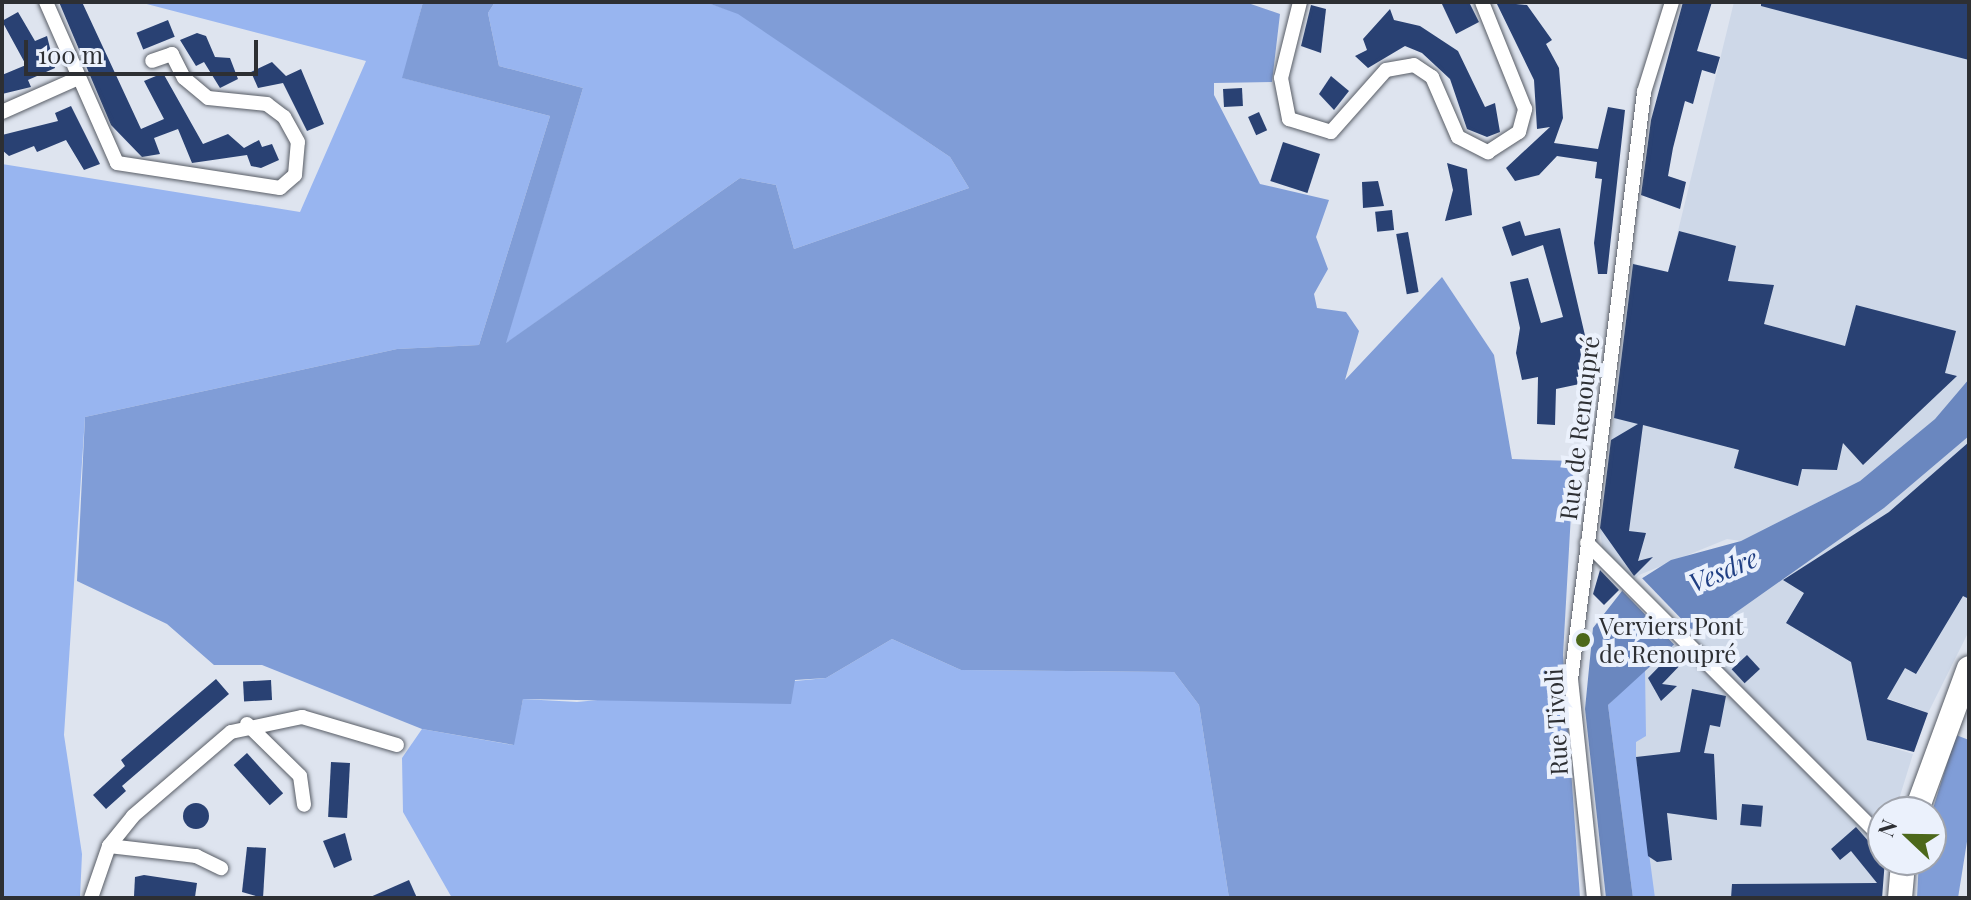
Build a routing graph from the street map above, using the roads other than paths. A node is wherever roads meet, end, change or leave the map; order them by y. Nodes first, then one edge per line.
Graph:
1 (46, 2) edge
2 (1300, 2) edge
3 (1482, 2) edge
4 (1672, 2) edge
5 (152, 61) dead end
6 (74, 80) junction
7 (2, 112) edge
8 (1587, 543) junction
9 (1969, 668) edge
10 (247, 724) junction
11 (397, 745) dead end
12 (1922, 796) edge
13 (304, 805) dead end
14 (1867, 823) edge
15 (109, 846) junction
16 (221, 868) dead end
17 (1902, 876) edge
18 (91, 898) edge
19 (1594, 898) edge
20 (1900, 898) edge

1 - 6 street
2 - 3 street
4 - 8 street, Rue de Renoupré
5 - 6 street
6 - 7 street
8 - 14 street, Rue de Renoupré
8 - 19 street, Rue Tivoli
9 - 12 main road
10 - 11 street
10 - 13 street
10 - 15 street
15 - 16 street
15 - 18 street
17 - 20 main road

